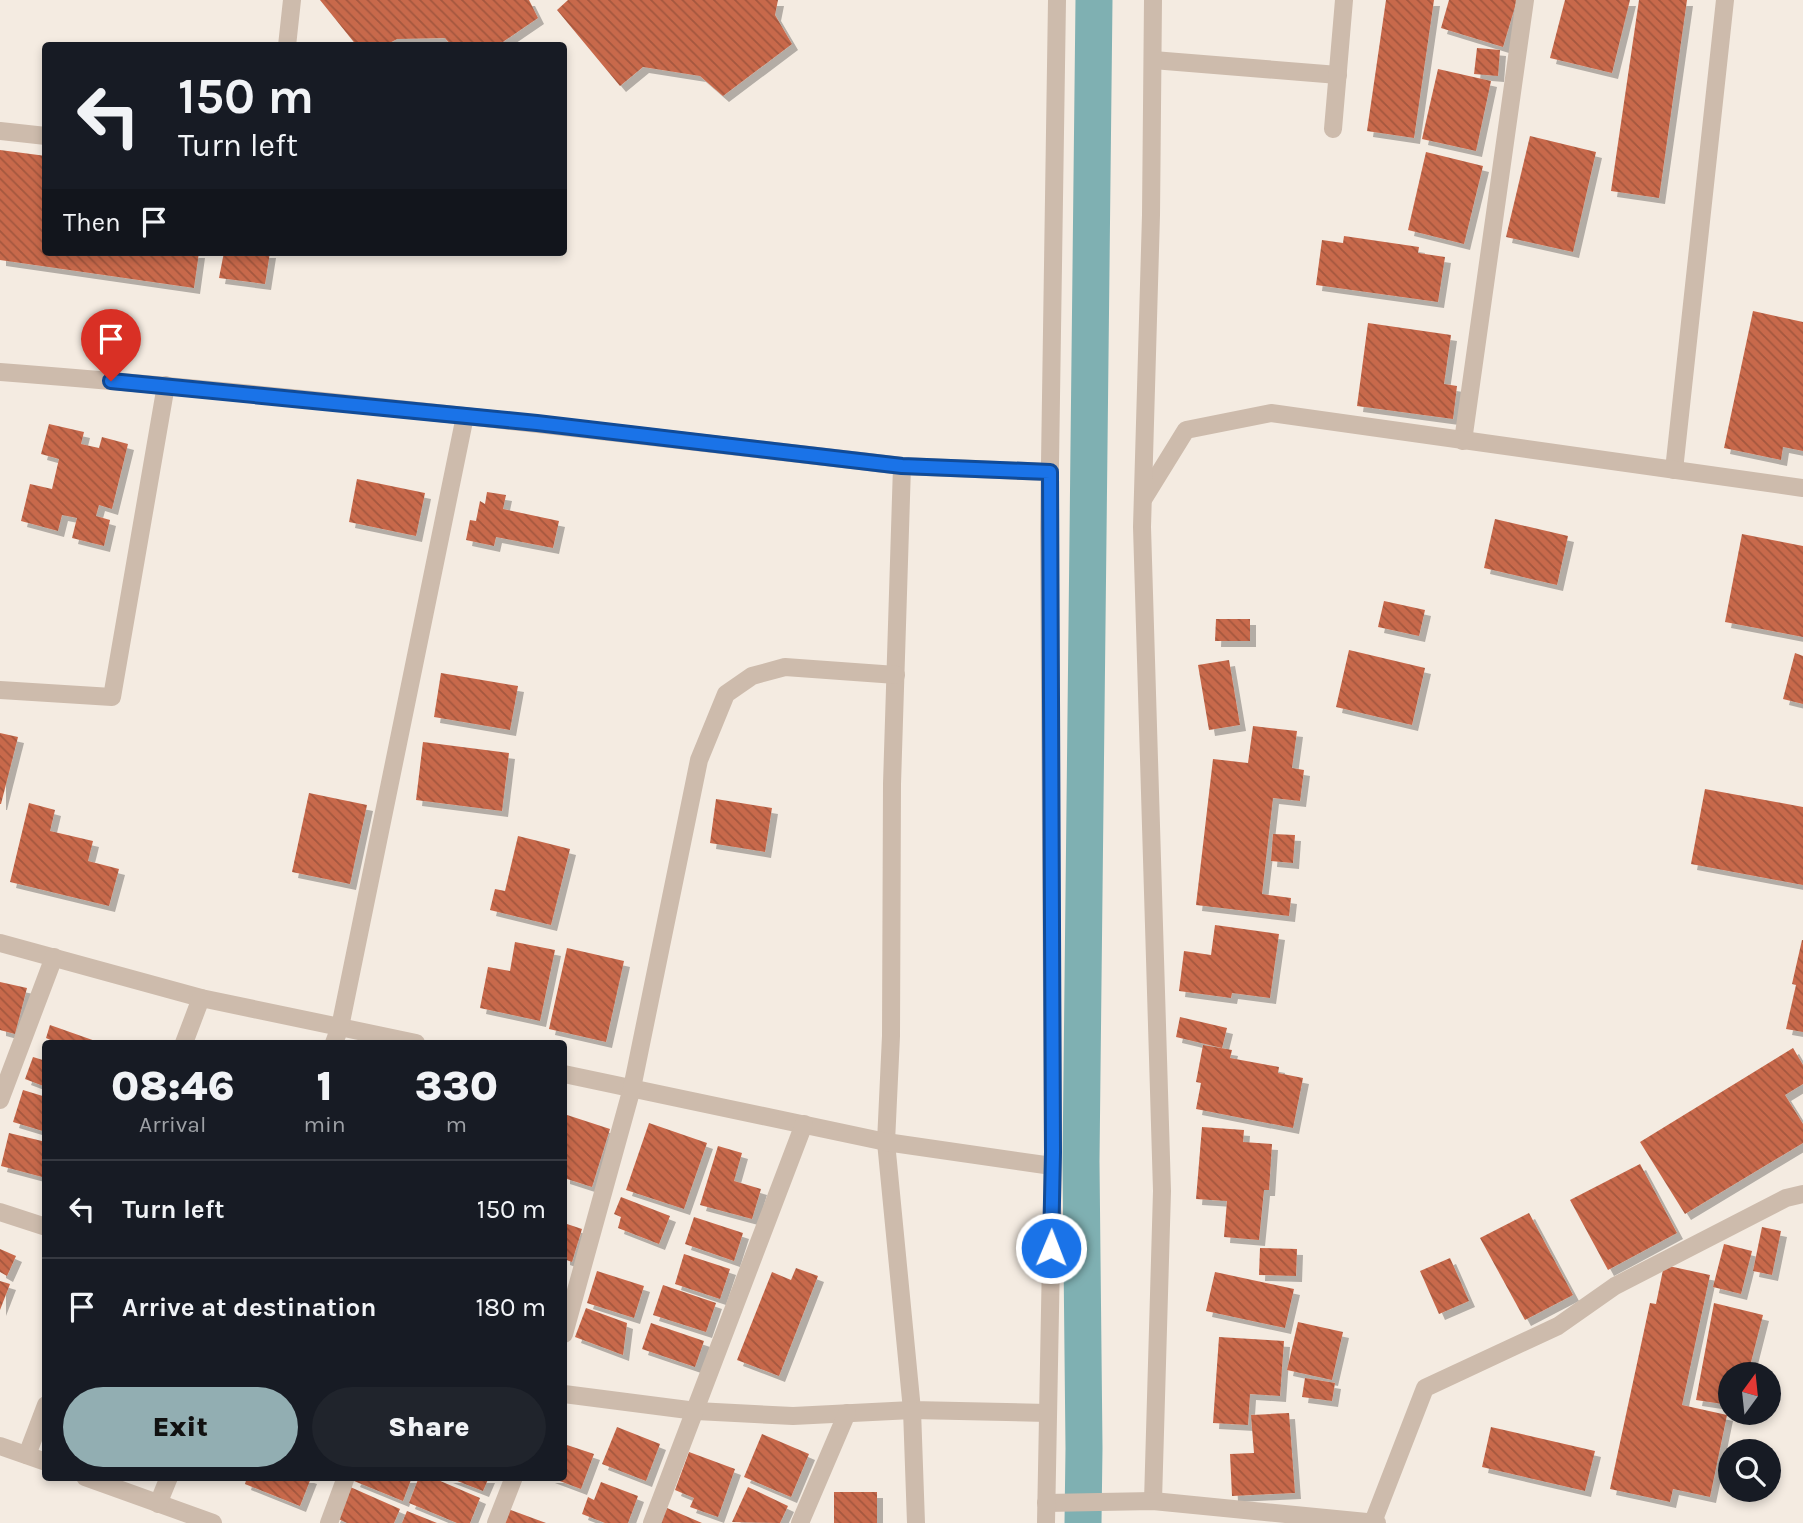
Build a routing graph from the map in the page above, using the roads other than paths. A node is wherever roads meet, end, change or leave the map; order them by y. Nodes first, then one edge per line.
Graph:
1 (292, 0) edge
2 (1057, 0) edge
3 (1153, 0) edge
4 (1344, 0) edge
5 (1525, 0) edge
6 (1724, 0) edge
7 (287, 42) edge
8 (1153, 60) junction
9 (1338, 75) junction
10 (1334, 129) dead end
11 (0, 131) edge
12 (42, 136) edge
13 (0, 372) edge
14 (166, 385) junction
15 (465, 416) junction
16 (1462, 441) junction
17 (902, 466) junction
18 (1674, 470) junction
19 (1050, 472) junction
20 (1803, 488) edge
21 (1143, 500) junction
22 (896, 675) junction
23 (0, 690) edge
24 (0, 943) edge
25 (54, 957) junction
26 (201, 998) junction
27 (337, 1035) edge
28 (185, 1040) edge
29 (386, 1040) edge
30 (567, 1075) edge
31 (632, 1088) junction
32 (0, 1100) edge
33 (804, 1124) junction
34 (886, 1142) junction
35 (1052, 1166) junction
36 (1803, 1194) edge
37 (0, 1212) edge
38 (42, 1226) edge
39 (567, 1323) edge
40 (567, 1394) edge
41 (912, 1410) junction
42 (696, 1411) junction
43 (847, 1413) junction
44 (1048, 1413) junction
45 (42, 1416) edge
46 (0, 1446) edge
47 (27, 1455) junction
48 (42, 1461) edge
49 (96, 1481) edge
50 (167, 1481) edge
51 (345, 1481) edge
52 (512, 1481) edge
53 (1153, 1501) junction
54 (1046, 1503) junction
55 (158, 1504) junction
56 (1191, 1504) junction
57 (213, 1523) edge
58 (329, 1523) edge
59 (496, 1523) edge
60 (652, 1523) edge
61 (800, 1523) edge
62 (916, 1523) edge
63 (1046, 1523) edge
64 (1189, 1523) edge
65 (1375, 1523) edge

1 - 7 street
2 - 19 street
3 - 8 street
4 - 9 street
5 - 16 street
6 - 18 street
8 - 9 street
8 - 21 street
9 - 10 street
11 - 12 street
13 - 14 street
14 - 15 street
14 - 23 street
15 - 17 street
15 - 27 street
16 - 18 street
16 - 21 street
17 - 19 street
17 - 22 street
18 - 20 street
19 - 35 street
21 - 53 street
22 - 31 street
22 - 34 street
24 - 25 street
25 - 26 street
25 - 32 street
26 - 27 street
26 - 28 street
27 - 29 street
30 - 31 street
31 - 33 street
31 - 39 street
33 - 34 street
33 - 42 street
34 - 35 street
34 - 41 street
35 - 44 street
36 - 65 street
37 - 38 street
40 - 42 street
41 - 43 street
41 - 44 street
41 - 62 street
42 - 43 street
42 - 60 street
43 - 61 street
44 - 54 street
45 - 47 street
46 - 47 street
47 - 48 street
49 - 55 street
50 - 55 street
51 - 58 street
52 - 59 street
53 - 54 street
53 - 56 street
54 - 63 street
55 - 57 street
56 - 64 street
56 - 65 street

